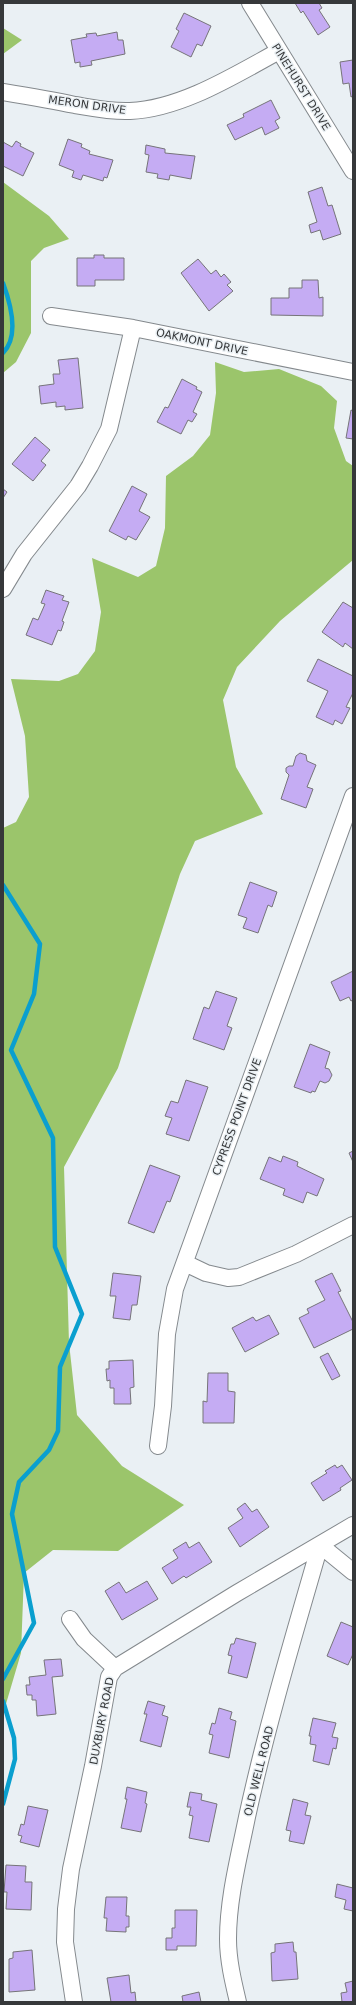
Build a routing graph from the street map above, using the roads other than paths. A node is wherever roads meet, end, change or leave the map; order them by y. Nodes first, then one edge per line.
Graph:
1 (250, 3) edge
2 (279, 51) junction
3 (3, 92) edge
4 (353, 171) edge
5 (51, 316) dead end
6 (133, 328) junction
7 (353, 372) edge
8 (3, 589) edge
9 (353, 796) edge
10 (353, 1225) edge
11 (185, 1263) junction
12 (158, 1446) dead end
13 (353, 1525) edge
14 (320, 1545) junction
15 (353, 1572) edge
16 (70, 1619) dead end
17 (115, 1668) junction
18 (74, 2002) edge
19 (238, 2002) edge

1 - 2 street, PINEHURST DRIVE
2 - 3 street, MERON DRIVE
2 - 4 street, PINEHURST DRIVE
5 - 6 street, OAKMONT DRIVE
6 - 7 street, OAKMONT DRIVE
6 - 8 street
9 - 11 street, CYPRESS POINT DRIVE
10 - 11 street
11 - 12 street, CYPRESS POINT DRIVE
13 - 14 street, DUXBURY ROAD
14 - 15 street
14 - 17 street, DUXBURY ROAD
14 - 19 street, OLD WELL ROAD
16 - 17 street
17 - 18 street, DUXBURY ROAD

